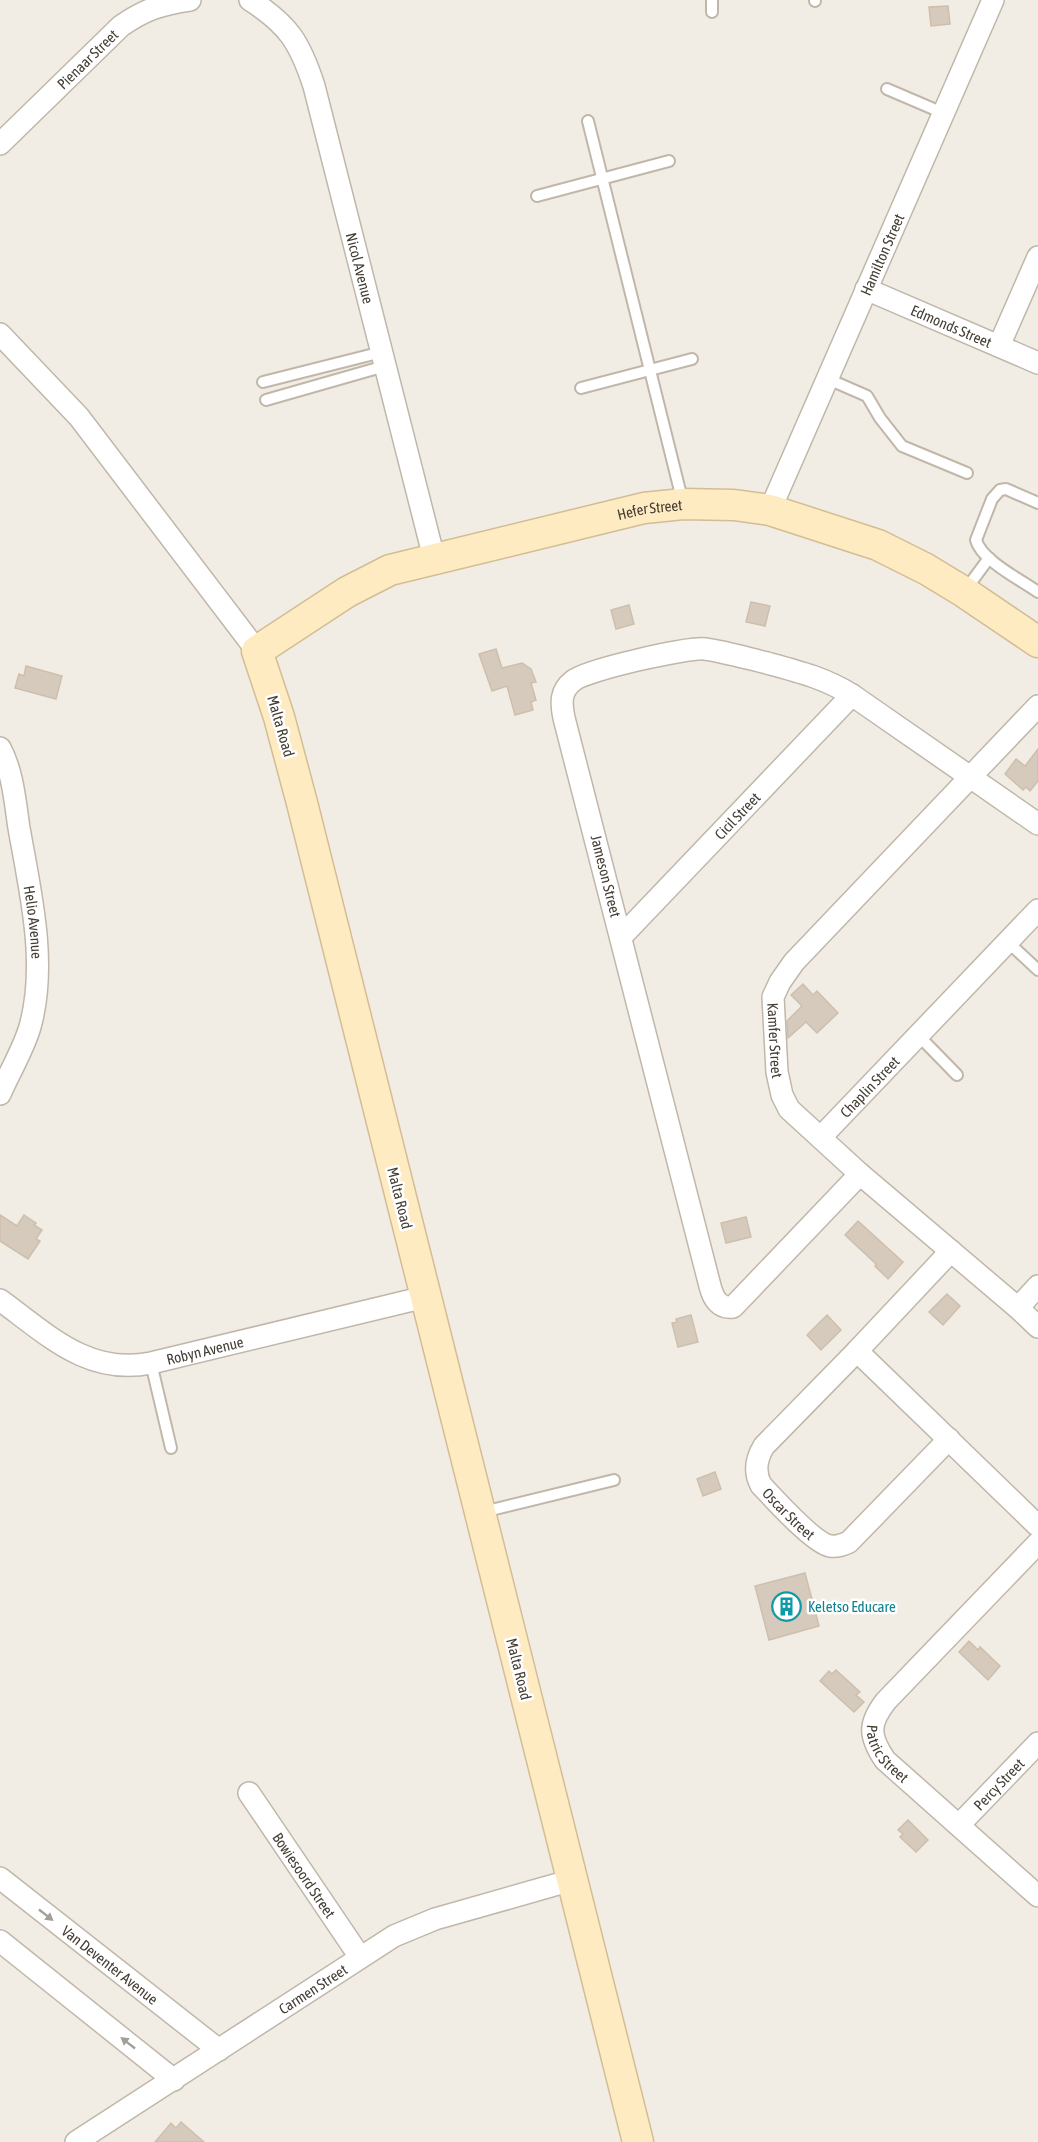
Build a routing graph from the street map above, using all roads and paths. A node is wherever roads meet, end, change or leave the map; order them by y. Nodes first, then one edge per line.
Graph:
1 (190, 0) edge
2 (250, 0) edge
3 (712, 0) edge
4 (993, 0) edge
5 (712, 12) dead end
6 (888, 90) dead end
7 (943, 113) junction
8 (588, 121) dead end
9 (0, 144) edge
10 (669, 161) dead end
11 (602, 179) junction
12 (537, 196) dead end
13 (1038, 257) edge
14 (866, 289) junction
15 (0, 334) edge
16 (999, 346) junction
17 (383, 359) junction
18 (692, 359) dead end
19 (1038, 363) edge
20 (651, 369) junction
21 (828, 378) junction
22 (263, 382) dead end
23 (581, 388) dead end
24 (266, 400) dead end
25 (967, 473) dead end
26 (1038, 503) edge
27 (683, 504) junction
28 (770, 510) junction
29 (434, 558) junction
30 (989, 558) junction
31 (1038, 591) edge
32 (964, 592) junction
33 (1038, 642) edge
34 (257, 651) junction
35 (852, 695) junction
36 (1038, 706) edge
37 (0, 748) edge
38 (971, 777) junction
39 (1038, 824) edge
40 (1038, 910) edge
41 (621, 937) junction
42 (1008, 942) junction
43 (1038, 970) edge
44 (918, 1035) junction
45 (957, 1075) dead end
46 (0, 1094) edge
47 (821, 1137) junction
48 (860, 1174) junction
49 (951, 1251) junction
50 (1038, 1286) edge
51 (425, 1297) junction
52 (0, 1300) edge
53 (1018, 1308) junction
54 (1038, 1326) edge
55 (857, 1351) junction
56 (150, 1363) junction
57 (949, 1439) junction
58 (171, 1448) dead end
59 (614, 1480) dead end
60 (479, 1513) junction
61 (1038, 1526) edge
62 (1038, 1543) edge
63 (1038, 1743) edge
64 (249, 1793) dead end
65 (959, 1825) junction
66 (0, 1878) edge
67 (572, 1880) junction
68 (1038, 1896) edge
69 (0, 1941) edge
70 (360, 1958) junction
71 (219, 2050) junction
72 (174, 2079) junction
73 (76, 2142) edge
74 (638, 2142) edge

1 - 9 street, Pienaar Street
2 - 17 street, Nicol Avenue
3 - 5 lane
4 - 7 street, Hamilton Street
6 - 7 lane
7 - 14 street, Hamilton Street
8 - 11 lane
10 - 11 lane
11 - 12 lane
11 - 20 lane
13 - 16 street
14 - 16 street, Edmonds Street
14 - 21 street, Hamilton Street
15 - 34 street, Malta Road
16 - 19 street, Edmonds Street
17 - 22 lane
17 - 24 lane
17 - 29 street, Nicol Avenue
18 - 20 lane
20 - 23 lane
20 - 27 lane
21 - 25 lane
21 - 28 street, Hamilton Street
26 - 30 lane
27 - 28 street, Hefer Street
27 - 29 street, Hefer Street
28 - 32 street, Hefer Street
29 - 34 street, Hefer Street
30 - 31 lane
30 - 32 lane
32 - 33 street, Hefer Street
34 - 51 street, Malta Road
35 - 38 street, Jameson Street
35 - 41 street, Cicil Street
35 - 41 street, Jameson Street
36 - 38 street, Kamfer Street
37 - 46 street, Helio Avenue
38 - 39 street
38 - 47 street, Kamfer Street
40 - 42 street, Chaplin Street
41 - 48 street, Jameson Street
42 - 43 lane
42 - 44 street, Chaplin Street
44 - 45 lane
44 - 47 street, Chaplin Street
47 - 48 street, Kamfer Street
48 - 49 street, Kamfer Street
49 - 53 street, Kamfer Street
49 - 55 street, Oscar Street
50 - 53 street
51 - 56 street, Robyn Avenue
51 - 60 street, Malta Road
52 - 56 street, Robyn Avenue
53 - 54 street, Kamfer Street
55 - 57 street
55 - 57 street, Oscar Street
56 - 58 lane
57 - 61 street
59 - 60 lane
60 - 67 street, Malta Road
62 - 65 street, Patric Street
63 - 65 street, Percy Street
64 - 70 street, Bowiesoord Street
65 - 68 street, Patric Street
66 -> 71 street, Van Deventer Avenue
67 - 70 street, Carmen Street
67 - 74 street, Malta Road
72 -> 69 street
70 - 71 street, Carmen Street
71 - 72 street, Carmen Street
72 - 73 street, Carmen Street

